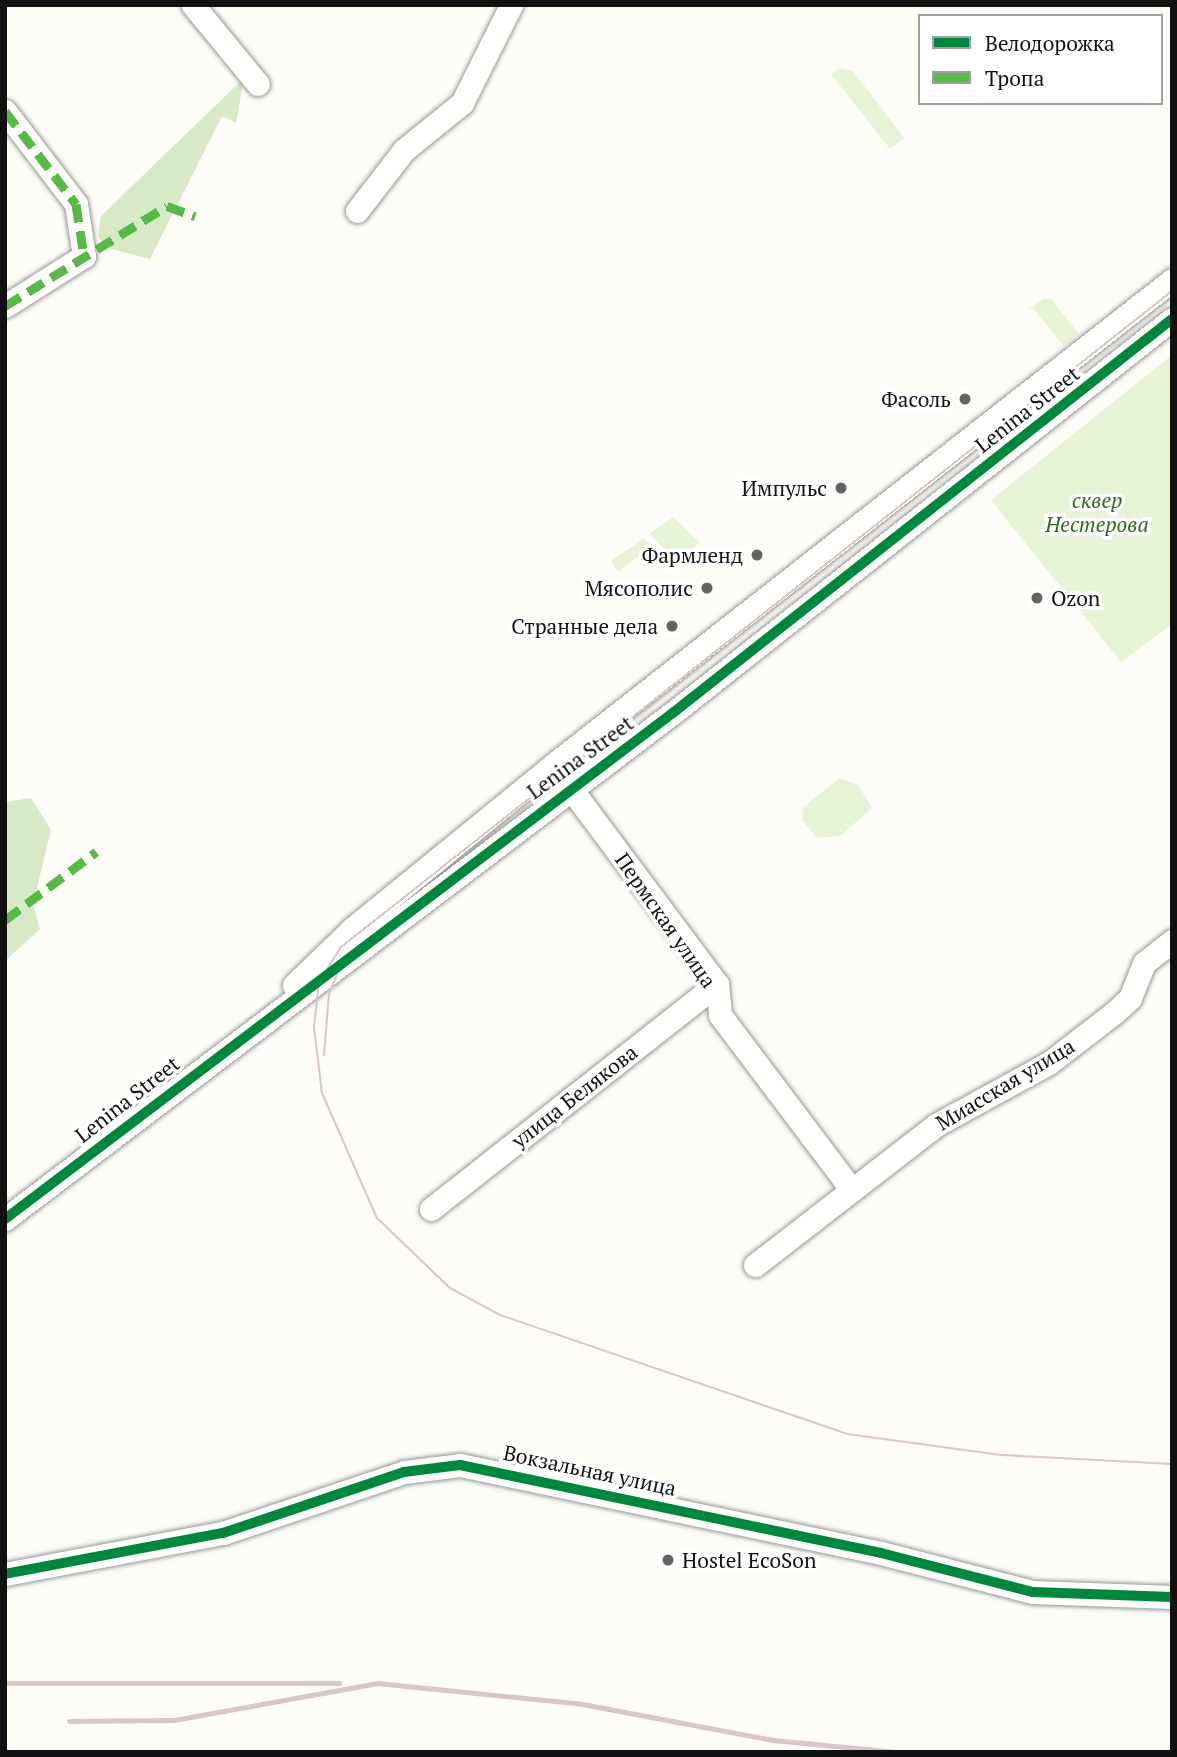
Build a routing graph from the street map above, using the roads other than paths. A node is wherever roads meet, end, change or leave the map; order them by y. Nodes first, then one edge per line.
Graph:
1 (193, 5) edge
2 (511, 5) edge
3 (258, 84) dead end
4 (5, 111) edge
5 (357, 211) dead end
6 (1172, 280) edge
7 (5, 306) edge
8 (1172, 318) edge
9 (1095, 341) junction
10 (1115, 364) junction
11 (571, 789) junction
12 (1172, 941) edge
13 (717, 984) junction
14 (255, 1024) junction
15 (852, 1190) junction
16 (431, 1209) dead end
17 (5, 1219) edge
18 (755, 1265) dead end
19 (5, 1574) edge
20 (1172, 1597) edge

1 - 3 street
2 - 5 street
4 - 7 street
6 - 9 street, Lenina Street
8 - 10 street, Lenina Street
9 - 10 street
9 - 14 street, Lenina Street
10 - 11 street, Lenina Street
11 - 13 street, Пермская улица
11 - 14 street, Lenina Street
12 - 15 street, Миасская улица
13 - 15 street, Пермская улица
13 - 16 street, улица Белякова
14 - 17 street, Lenina Street
15 - 18 street, Миасская улица
19 - 20 street, Вокзальная улица

